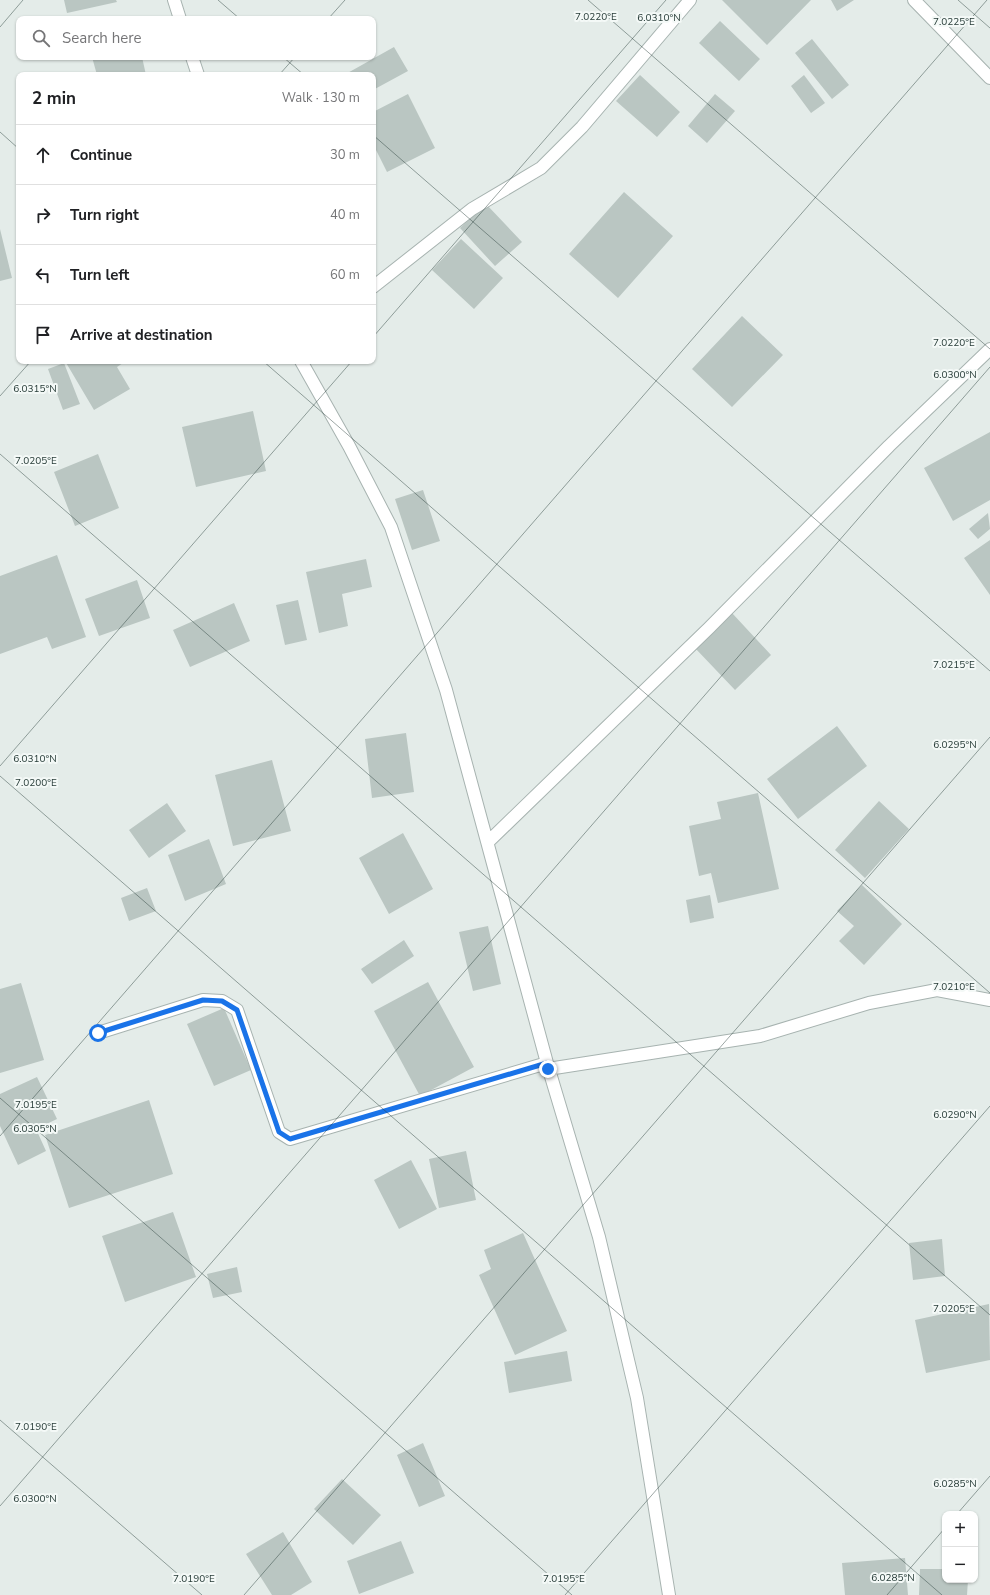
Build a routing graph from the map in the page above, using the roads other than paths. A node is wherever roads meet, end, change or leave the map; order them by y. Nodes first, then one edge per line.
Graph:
1 (174, 0) edge
2 (690, 0) edge
3 (914, 0) edge
4 (179, 16) edge
5 (193, 60) edge
6 (197, 72) edge
7 (990, 78) edge
8 (376, 285) edge
9 (990, 349) edge
10 (303, 364) edge
11 (488, 842) junction
12 (990, 1000) edge
13 (98, 1033) dead end
14 (548, 1066) junction
15 (669, 1595) edge

1 - 4 street
2 - 8 street
3 - 7 street
5 - 6 street
9 - 11 street
10 - 11 street
11 - 14 street
12 - 14 street
13 - 14 street
14 - 15 street

